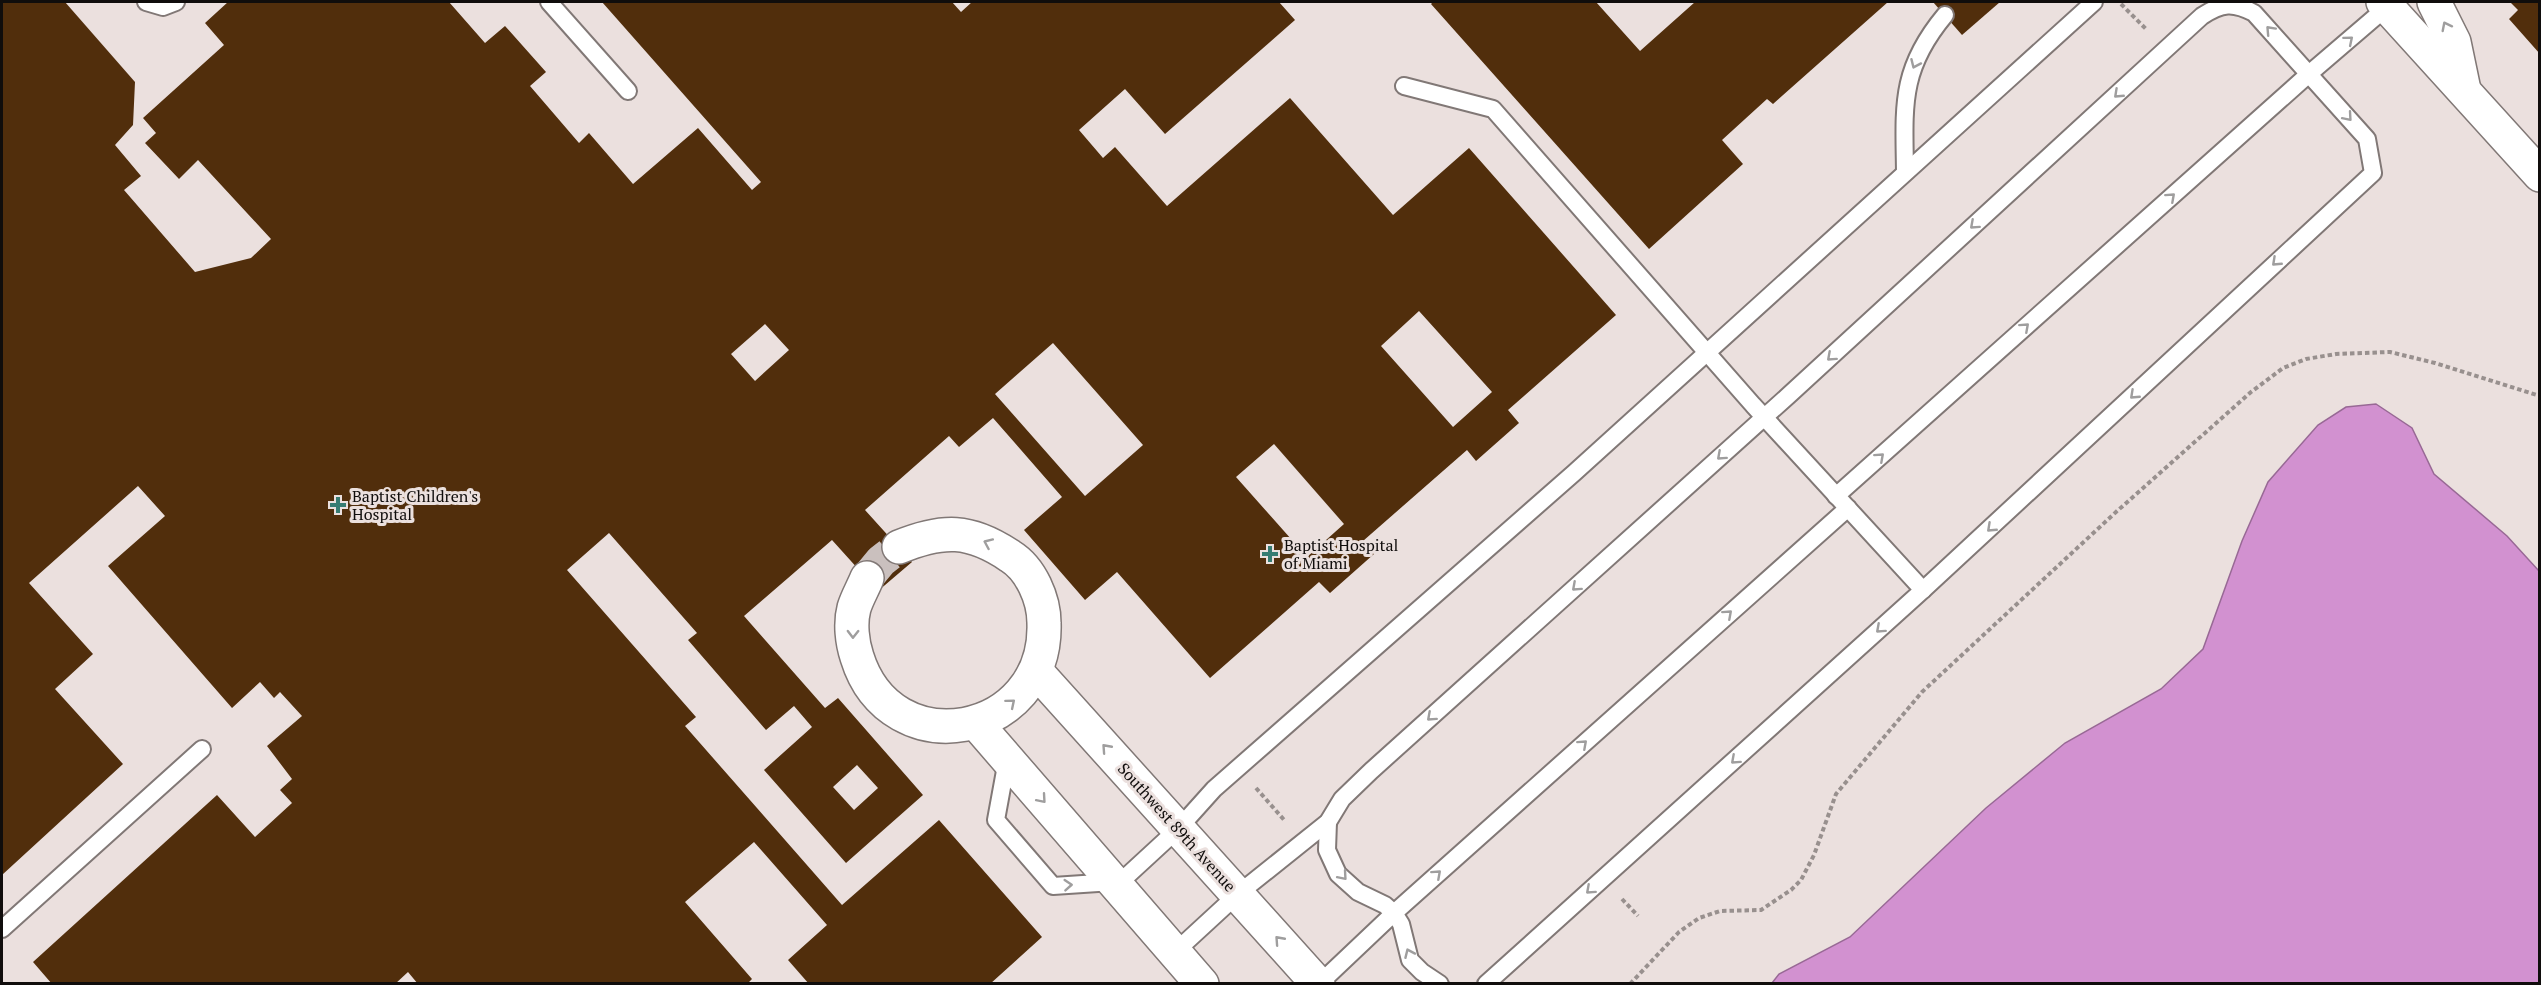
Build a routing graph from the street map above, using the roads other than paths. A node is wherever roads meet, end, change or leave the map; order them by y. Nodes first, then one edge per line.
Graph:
1 (146, 2) edge
2 (176, 2) edge
3 (549, 2) edge
4 (2094, 2) edge
5 (2434, 2) edge
6 (2385, 4) edge
7 (1945, 15) dead end
8 (2310, 73) junction
9 (1404, 86) dead end
10 (628, 91) dead end
11 (2464, 92) junction
12 (1905, 171) junction
13 (2540, 175) edge
14 (1708, 351) junction
15 (1764, 417) junction
16 (1842, 502) junction
17 (899, 547) tunnel mouth
18 (867, 578) tunnel mouth
19 (1923, 590) junction
20 (1036, 671) junction
21 (976, 723) junction
22 (202, 749) dead end
23 (1007, 760) junction
24 (1328, 822) junction
25 (1179, 828) junction
26 (1114, 884) junction
27 (1238, 894) junction
28 (1394, 913) junction
29 (2, 929) edge
30 (1175, 952) junction
31 (1202, 984) edge
32 (1319, 984) edge
33 (1440, 984) edge
34 (1486, 984) edge

1 - 2 lane
3 - 10 lane
4 - 12 lane
11 -> 5 street
8 -> 6 lane
6 - 11 street
7 -> 12 lane
8 -> 15 lane
16 -> 8 lane
8 -> 19 lane
9 - 14 lane
11 - 13 street
12 - 14 lane
14 - 15 lane
14 - 25 lane
15 - 16 lane
15 -> 24 lane
16 - 19 lane
28 -> 16 lane
20 -> 17 street
18 -> 21 street
19 -> 34 lane
21 -> 20 street
25 -> 20 street, Southwest 89th Avenue
21 - 23 street
22 - 29 lane
23 -> 26 street
23 -> 26 lane
24 - 27 lane
24 -> 28 lane
25 - 26 lane
25 - 27 street, Southwest 89th Avenue
26 - 30 street
27 - 30 lane
32 -> 27 street, Southwest 89th Avenue
28 - 32 lane
33 -> 28 lane
30 - 31 street

